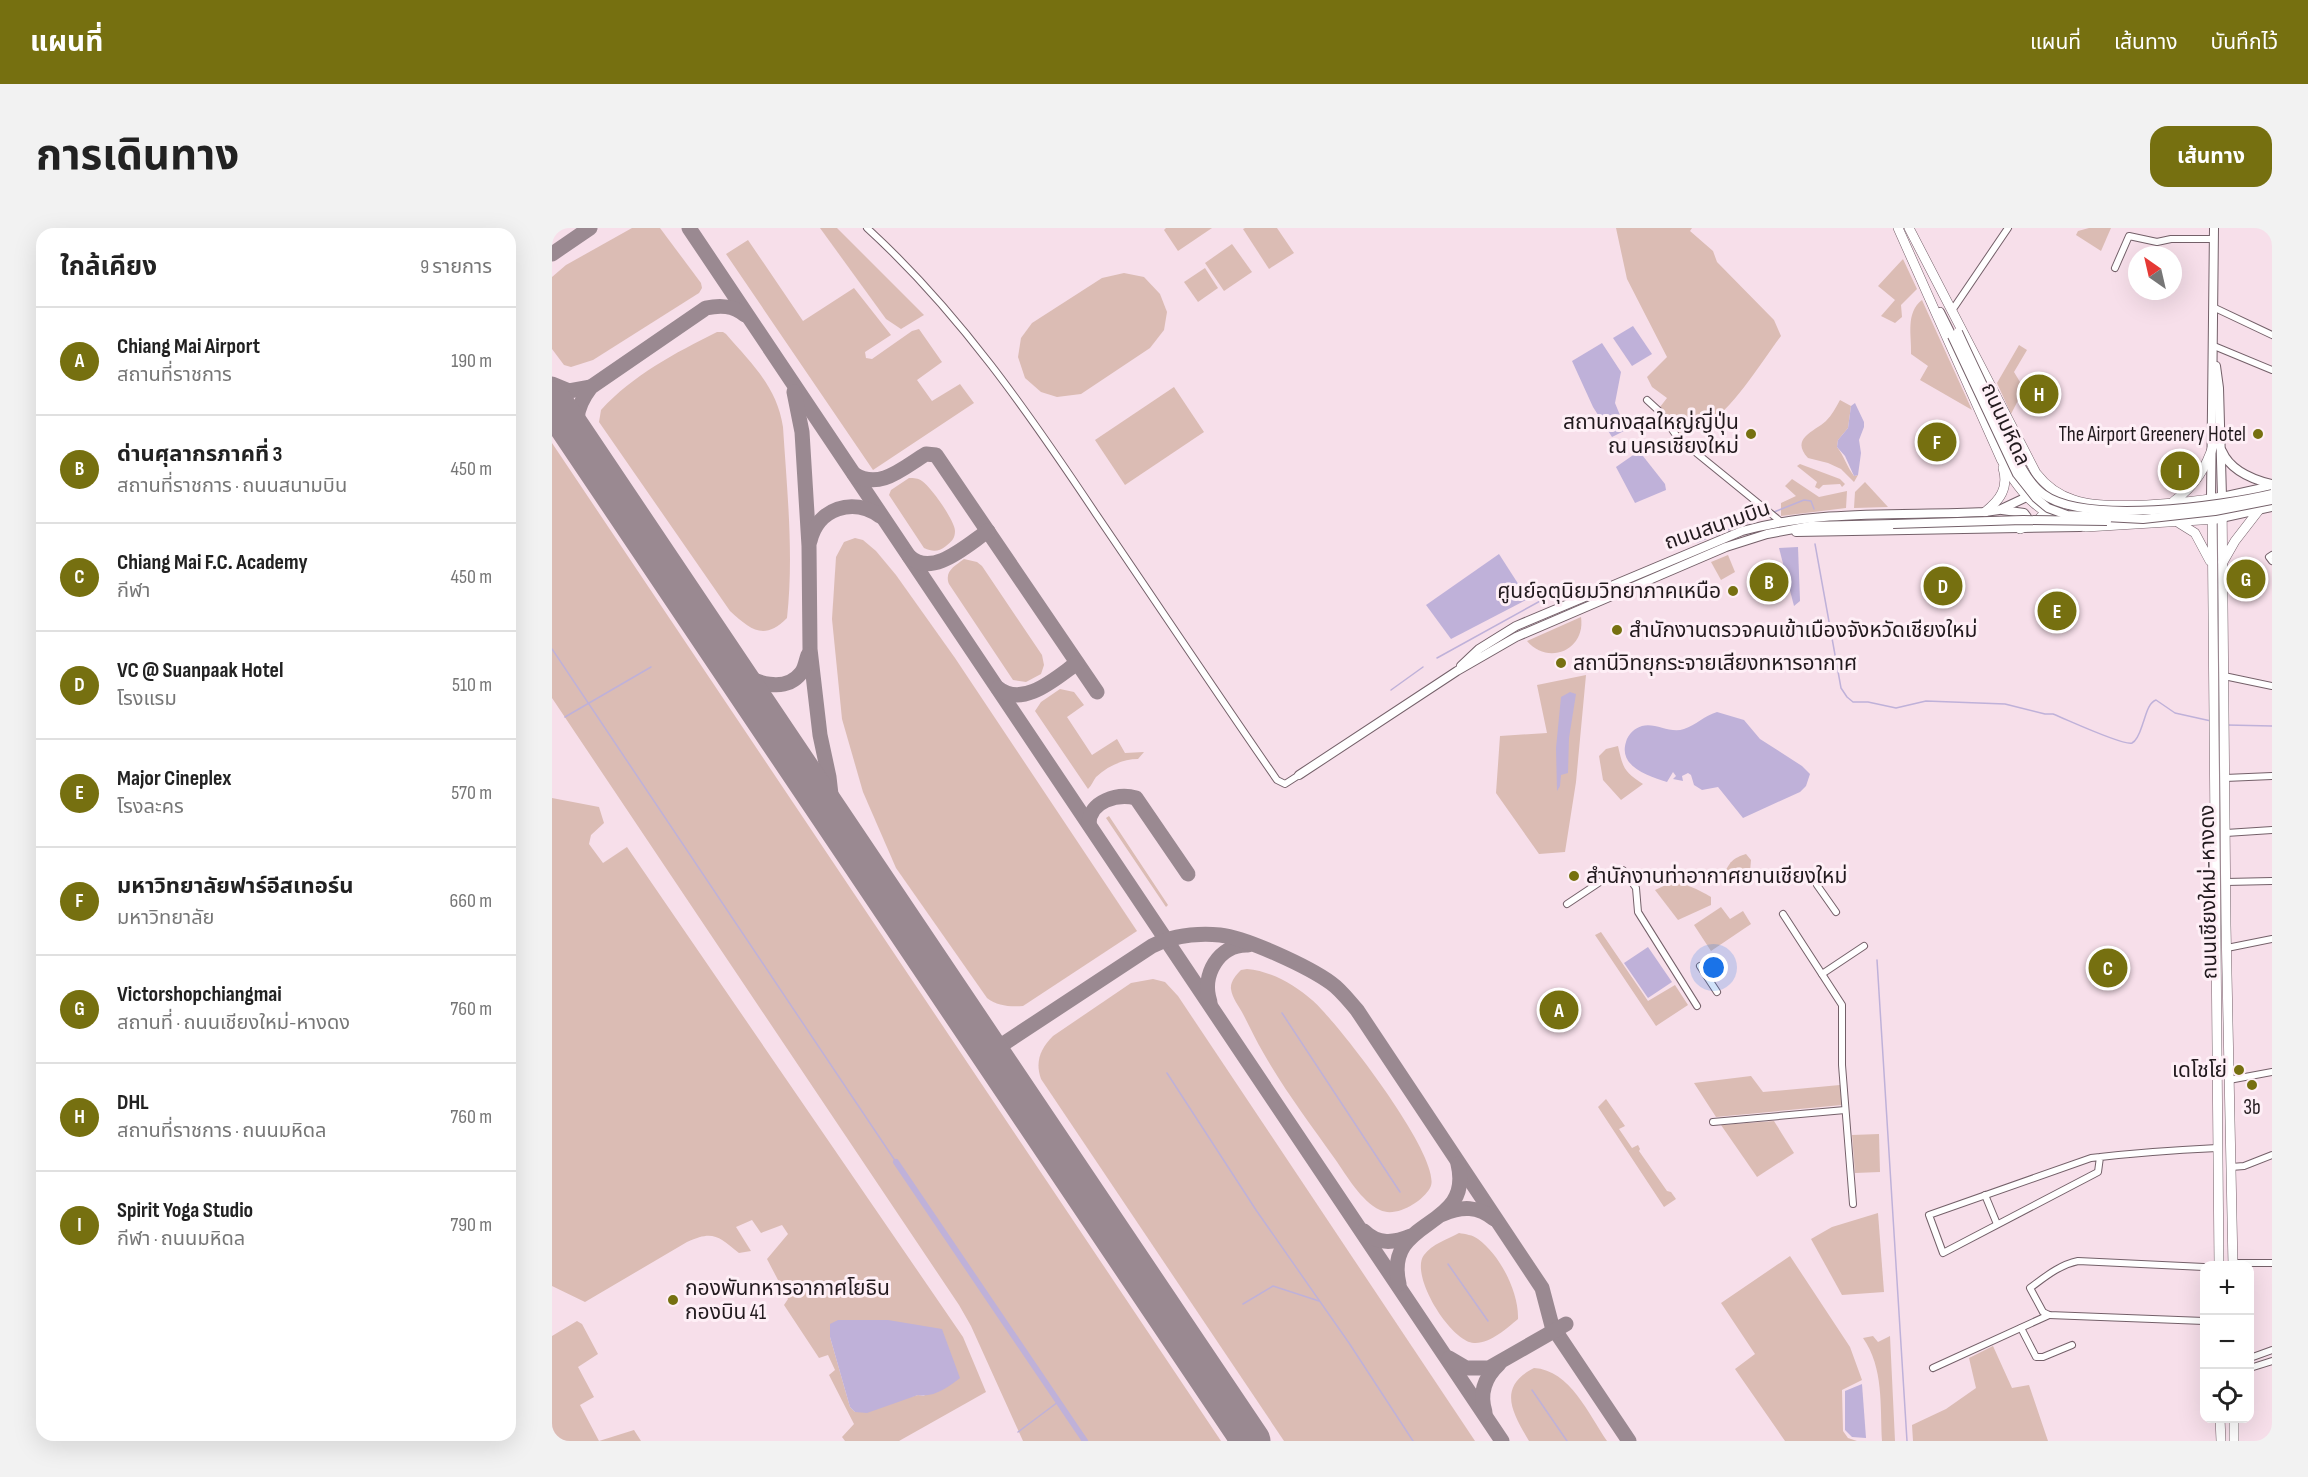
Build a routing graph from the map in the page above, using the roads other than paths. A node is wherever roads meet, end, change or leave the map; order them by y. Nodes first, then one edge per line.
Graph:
1 (867, 228) edge
2 (1899, 228) edge
3 (1909, 228) edge
4 (2008, 228) edge
5 (2214, 228) edge
6 (1914, 238) junction
7 (2214, 239) junction
8 (2115, 268) dead end
9 (2215, 308) junction
10 (1953, 309) junction
11 (1955, 334) junction
12 (2272, 335) edge
13 (2214, 346) junction
14 (2272, 370) edge
15 (1647, 400) dead end
16 (2015, 432) junction
17 (1994, 441) junction
18 (2217, 445) junction
19 (2001, 459) junction
20 (2272, 485) edge
21 (2050, 487) junction
22 (2272, 494) edge
23 (2222, 497) junction
24 (2026, 498) junction
25 (2211, 499) junction
26 (2272, 501) edge
27 (2172, 502) junction
28 (2272, 507) edge
29 (1999, 510) junction
30 (2259, 510) junction
31 (1985, 512) junction
32 (2046, 513) junction
33 (1774, 516) junction
34 (2144, 519) junction
35 (2217, 519) junction
36 (2179, 523) junction
37 (2086, 527) junction
38 (2023, 528) junction
39 (1784, 531) junction
40 (2272, 555) edge
41 (2272, 561) edge
42 (2218, 565) junction
43 (1457, 671) junction
44 (2224, 676) junction
45 (2272, 686) edge
46 (1299, 775) joint
47 (2272, 776) edge
48 (2225, 778) junction
49 (2272, 830) edge
50 (2226, 833) junction
51 (2272, 881) edge
52 (2226, 882) junction
53 (1817, 885) dead end
54 (1567, 904) dead end
55 (1836, 912) dead end
56 (1783, 915) dead end
57 (2226, 925) junction
58 (2215, 926) junction
59 (2272, 939) edge
60 (1864, 946) dead end
61 (2227, 948) junction
62 (1700, 966) dead end
63 (1822, 974) junction
64 (1717, 992) dead end
65 (1697, 1006) dead end
66 (2272, 1072) edge
67 (2229, 1080) junction
68 (1845, 1110) junction
69 (1713, 1122) dead end
70 (2217, 1148) junction
71 (2272, 1155) edge
72 (2100, 1157) junction
73 (2231, 1167) junction
74 (1985, 1195) junction
75 (1852, 1204) dead end
76 (1997, 1224) junction
77 (2219, 1261) edge
78 (2233, 1261) edge
79 (2254, 1263) edge
80 (2272, 1263) edge
81 (2200, 1267) edge
82 (2049, 1315) junction
83 (2200, 1321) edge
84 (2021, 1328) junction
85 (2072, 1345) dead end
86 (2272, 1350) edge
87 (2254, 1357) edge
88 (2272, 1361) edge
89 (2254, 1367) edge
90 (1933, 1368) dead end
91 (2220, 1423) edge
92 (2234, 1423) edge
93 (2221, 1441) edge
94 (2234, 1441) edge

1 - 46 street
2 - 11 main road, ถนนมหิดล
2 - 17 main road, ถนนมหิดล
3 - 6 main road, ถนนมหิดล
4 - 10 street
5 - 7 main road
6 - 10 main road, ถนนมหิดล
6 - 11 main road, ถนนมหิดล
7 - 8 street
7 - 9 main road
9 - 12 street
9 - 13 main road
10 - 16 main road, ถนนมหิดล
11 - 22 main road, ถนนมหิดล, bridge
11 - 34 main road, ถนนมหิดล, bridge
13 - 14 street
13 - 18 main road
15 - 33 street
16 - 17 main road
16 - 21 main road, ถนนมหิดล
17 - 19 main road, ถนนมหิดล
18 - 20 main road
18 - 23 main road
18 - 25 main road
18 - 27 main road
19 - 24 main road, ถนนมหิดล
19 - 31 main road
20 - 23 main road, ถนนมหิดล
21 - 24 main road, ถนนสนามบิน
21 - 27 main road, ถนนมหิดล
21 - 32 main road
23 - 25 main road, ถนนมหิดล
23 - 35 main road
24 - 29 main road, ถนนสนามบิน
24 - 32 main road, ถนนมหิดล
25 - 27 main road, ถนนมหิดล
25 - 35 main road
26 - 34 main road, ถนนมหิดล, bridge
28 - 30 main road, ถนนมหิดล
29 - 31 main road, ถนนสนามบิน
29 - 38 main road
30 - 35 main road, ถนนมหิดล
30 - 42 main road
31 - 33 main road, ถนนสนามบิน
32 - 37 main road, ถนนมหิดล
32 - 38 main road
33 - 43 main road, ถนนสนามบิน
34 - 39 main road, ถนนสนามบิน, bridge
35 - 36 main road, ถนนมหิดล
35 - 42 main road, ถนนเชียงใหม่-หางดง
36 - 37 main road, ถนนมหิดล
36 - 42 main road
37 - 38 main road, ถนนสนามบิน
38 - 39 main road, ถนนสนามบิน
39 - 43 main road, ถนนสนามบิน
40 - 41 street
42 - 44 main road, ถนนเชียงใหม่-หางดง
42 - 58 main road, ถนนเชียงใหม่-หางดง
43 - 46 main road, ถนนสนามบิน
44 - 45 street
44 - 48 main road, ถนนเชียงใหม่-หางดง
47 - 48 street
48 - 50 main road, ถนนเชียงใหม่-หางดง
49 - 50 street
50 - 52 main road, ถนนเชียงใหม่-หางดง
51 - 52 street
52 - 57 main road, ถนนเชียงใหม่-หางดง
53 - 55 street
54 - 65 street
56 - 63 street
57 - 58 main road
57 - 61 main road, ถนนเชียงใหม่-หางดง
58 - 70 main road, ถนนเชียงใหม่-หางดง
59 - 61 street
60 - 63 street
61 - 67 main road, ถนนเชียงใหม่-หางดง
62 - 64 street
63 - 68 street
66 - 67 street
67 - 73 main road, ถนนเชียงใหม่-หางดง
68 - 69 street
68 - 75 street
70 - 72 street
70 - 77 main road, ถนนเชียงใหม่-หางดง
71 - 73 street
72 - 74 street
72 - 76 street
73 - 78 main road, ถนนเชียงใหม่-หางดง
74 - 76 street
74 - 76 street
79 - 80 street
81 - 82 street
82 - 83 street
82 - 84 street
84 - 85 street
84 - 90 street
86 - 87 street
88 - 89 street
91 - 93 main road
92 - 94 main road

